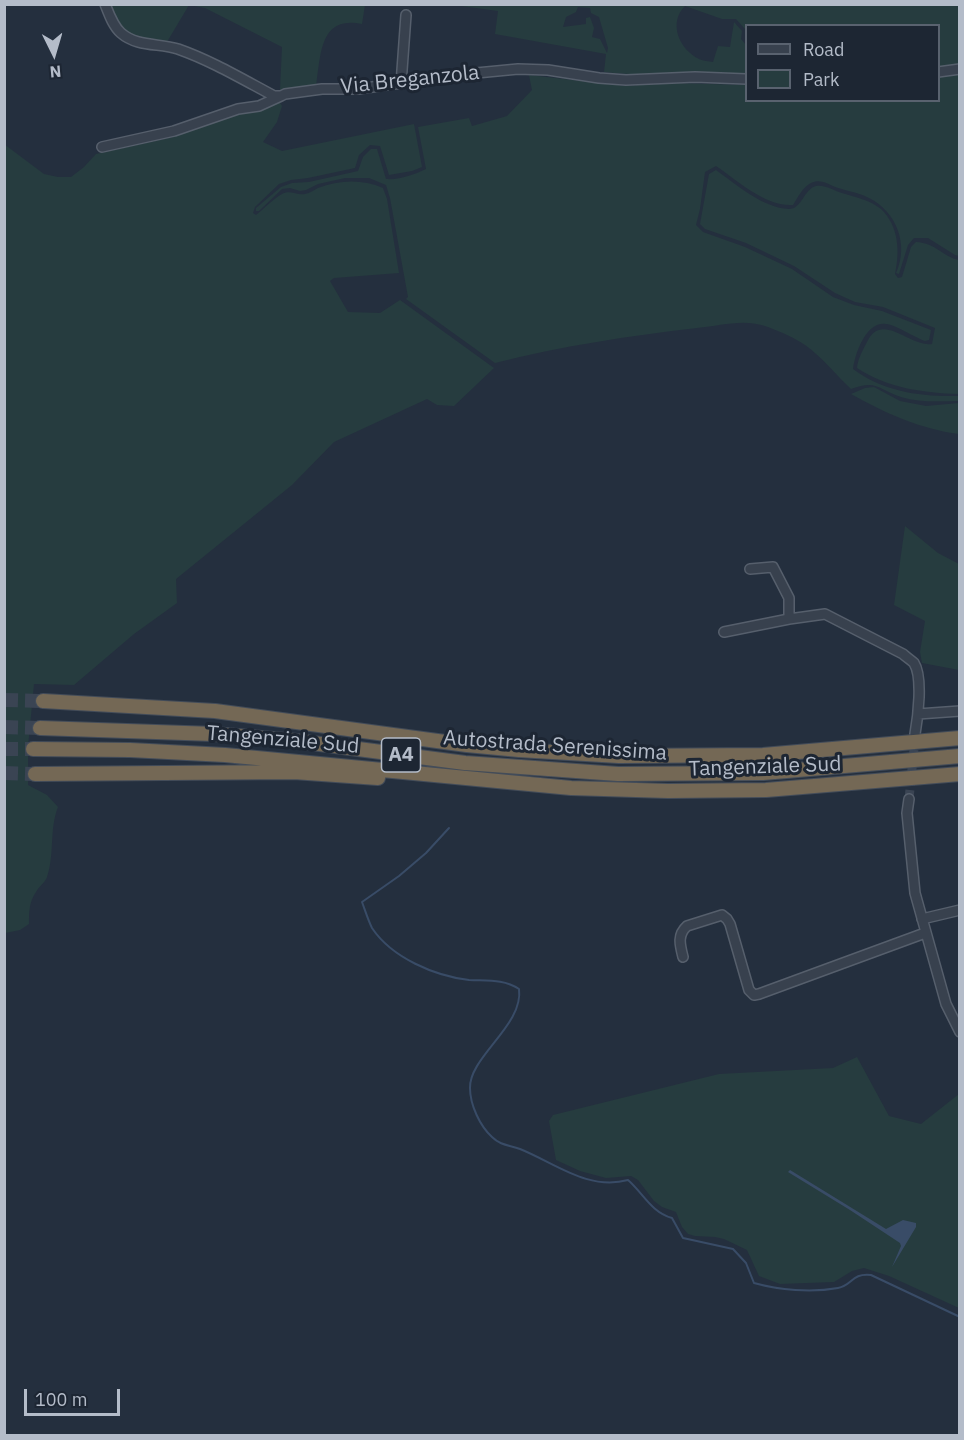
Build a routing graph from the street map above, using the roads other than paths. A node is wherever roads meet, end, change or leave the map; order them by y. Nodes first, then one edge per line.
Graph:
1 (105, 4) edge
2 (406, 15) dead end
3 (960, 69) edge
4 (940, 72) edge
5 (745, 79) edge
6 (401, 84) junction
7 (281, 96) junction
8 (102, 147) dead end
9 (750, 569) dead end
10 (789, 619) junction
11 (724, 632) dead end
12 (43, 701) tunnel mouth
13 (960, 711) edge
14 (918, 714) junction
15 (40, 728) tunnel mouth
16 (915, 734) tunnel mouth
17 (960, 738) edge
18 (33, 749) tunnel mouth
19 (960, 756) edge
20 (35, 774) tunnel mouth
21 (960, 774) edge
22 (960, 783) edge
23 (909, 799) tunnel mouth
24 (960, 910) edge
25 (922, 919) junction
26 (925, 933) junction
27 (682, 957) dead end
28 (960, 1032) edge

1 - 7 street
2 - 6 street
3 - 4 street
5 - 6 street, Via Breganzola
6 - 7 street, Via Breganzola
7 - 8 street, Via Breganzola
9 - 10 street
10 - 11 street
10 - 14 street
12 - 17 highway, Autostrada Serenissima / A4
13 - 14 street
14 - 16 street
15 - 19 highway, Autostrada Serenissima / A4
18 - 21 highway, Tangenziale Sud
20 - 22 highway, Tangenziale Sud
23 - 25 street
24 - 25 street
25 - 26 street
26 - 27 street
26 - 28 street

